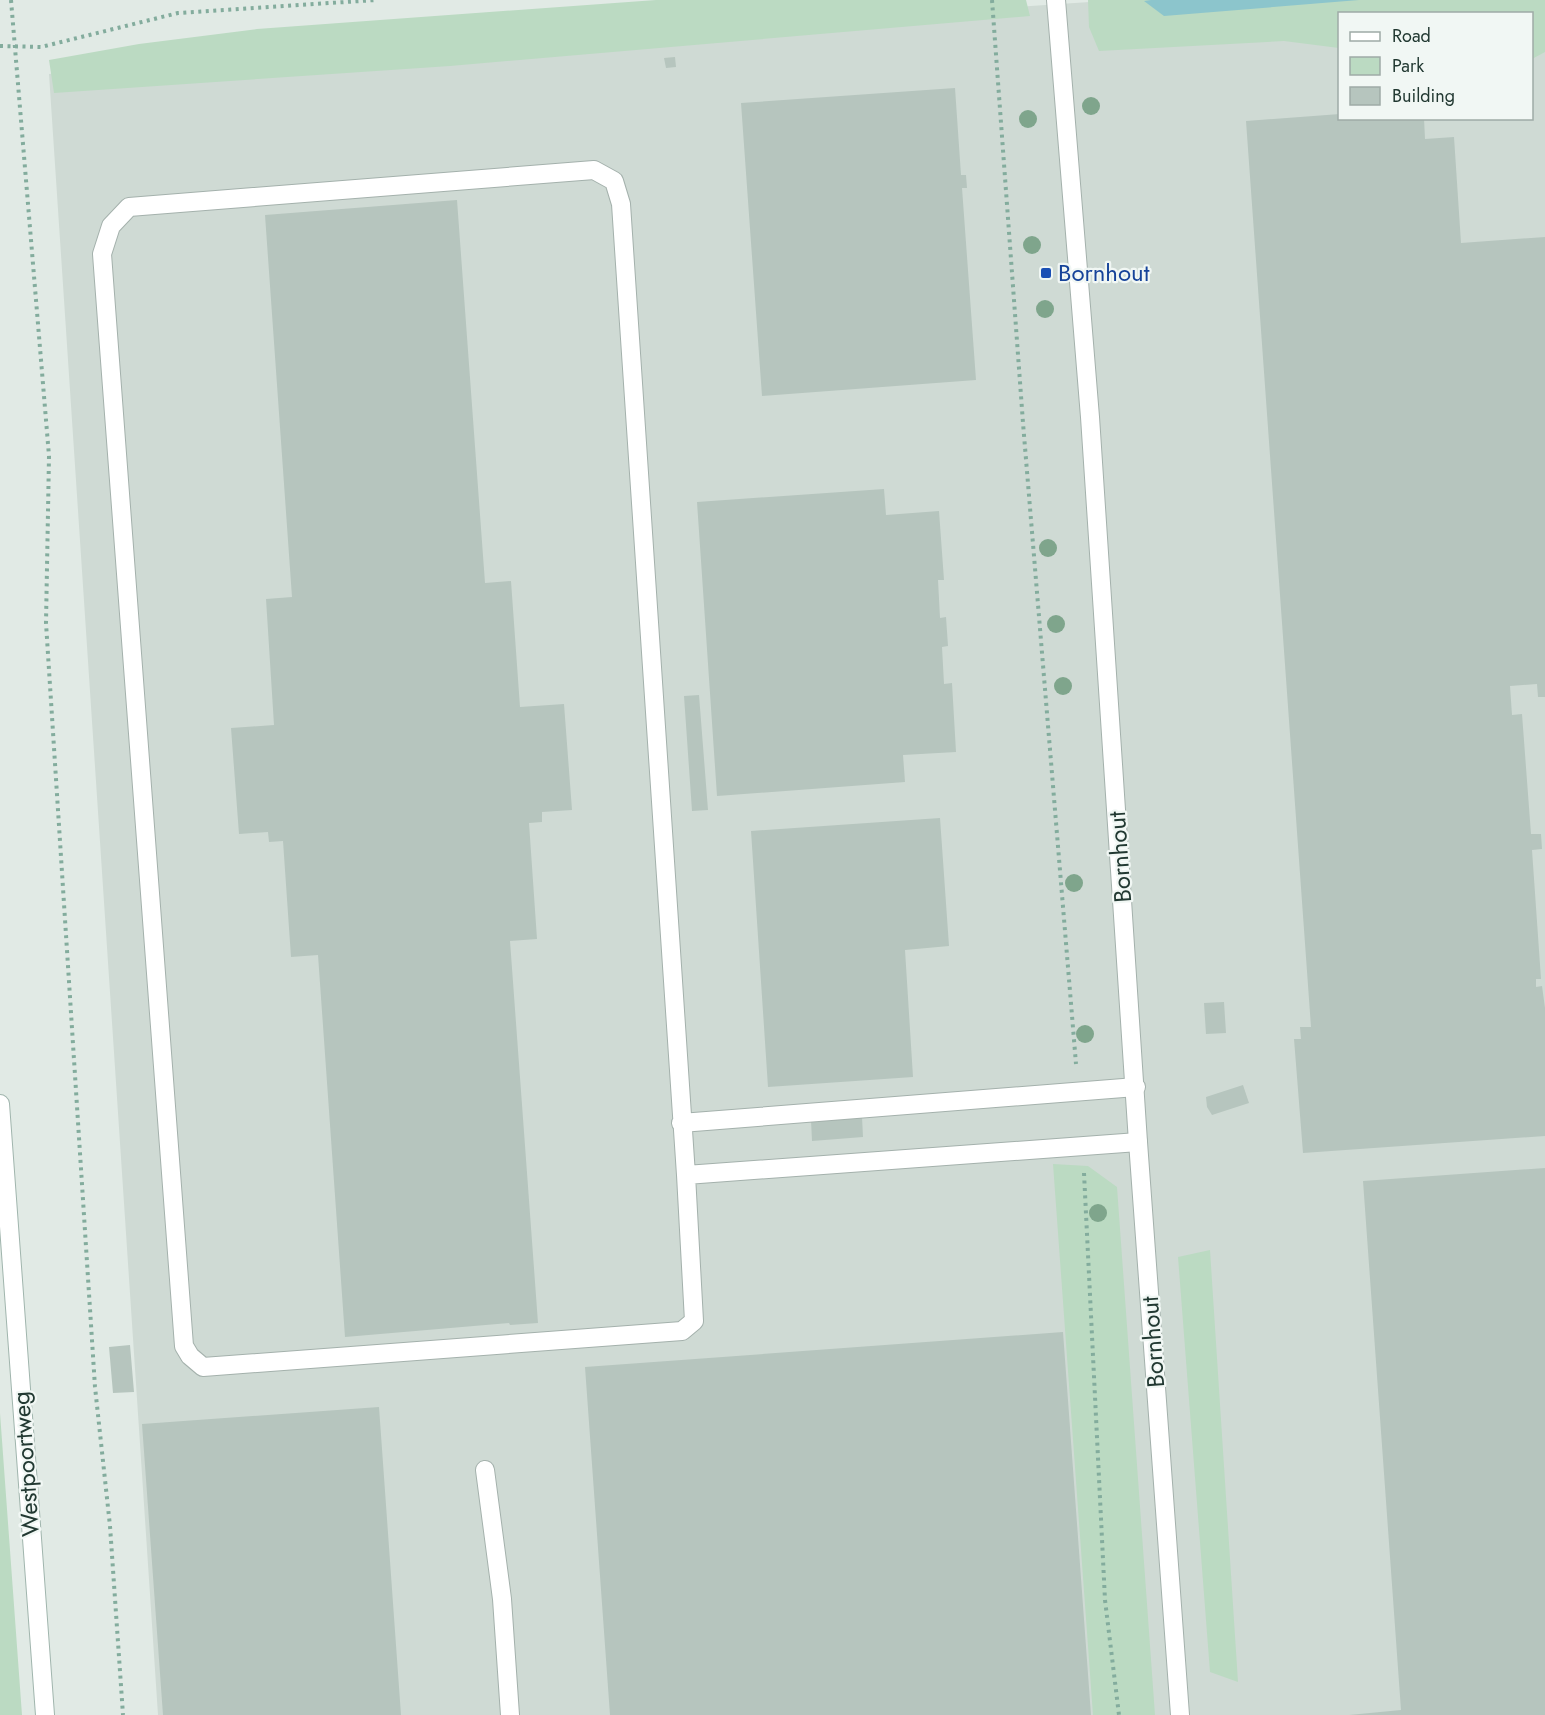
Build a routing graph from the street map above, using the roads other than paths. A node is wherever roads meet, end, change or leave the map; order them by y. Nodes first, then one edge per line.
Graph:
1 (1056, 0) edge
2 (1136, 1087) junction
3 (0, 1104) edge
4 (681, 1124) junction
5 (1138, 1142) junction
6 (686, 1175) junction
7 (485, 1470) dead end
8 (45, 1715) edge
9 (510, 1715) edge
10 (1180, 1715) edge

1 - 2 street, Bornhout
2 - 4 street
2 - 5 street, Bornhout
3 - 8 street, Westpoortweg
4 - 6 street
4 - 6 street
5 - 6 street
5 - 10 street, Bornhout
7 - 9 street

